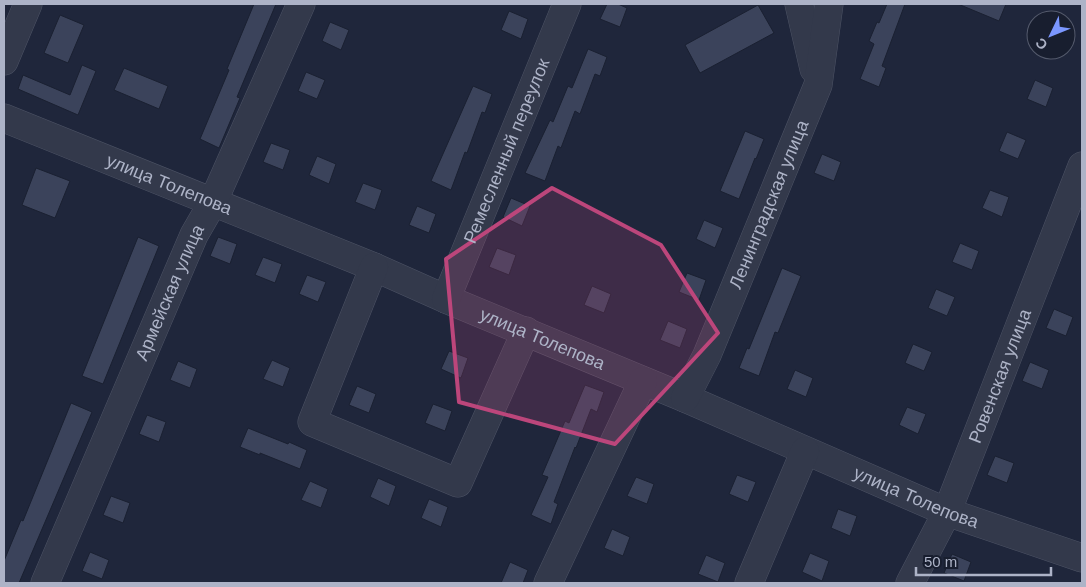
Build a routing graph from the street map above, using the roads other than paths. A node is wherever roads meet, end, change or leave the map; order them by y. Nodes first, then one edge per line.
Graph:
1 (28, 4) edge
2 (301, 4) edge
3 (567, 4) edge
4 (798, 4) edge
5 (829, 4) edge
6 (4, 62) edge
7 (818, 85) junction
8 (4, 118) edge
9 (1082, 166) edge
10 (214, 202) junction
11 (374, 267) junction
12 (446, 299) junction
13 (526, 331) junction
14 (643, 381) junction
15 (685, 398) junction
16 (805, 451) junction
17 (947, 512) junction
18 (1082, 558) edge
19 (45, 583) edge
20 (548, 583) edge
21 (749, 583) edge
22 (910, 583) edge

1 - 6 street
2 - 10 street, Армейская улица
3 - 12 street, Ремесленный переулок
4 - 7 street
5 - 7 street, Ленинградская улица
7 - 15 street, Ленинградская улица
8 - 10 street, улица Толепова
9 - 17 street, Ровенская улица
10 - 11 street, улица Толепова
10 - 19 street, Армейская улица
11 - 12 street, улица Толепова
11 - 13 street
12 - 13 street, улица Толепова
13 - 14 street, улица Толепова
14 - 15 street, улица Толепова
14 - 20 street
15 - 16 street, улица Толепова
16 - 17 street, улица Толепова
16 - 21 street
17 - 18 street, улица Толепова
17 - 22 street, Ровенская улица

